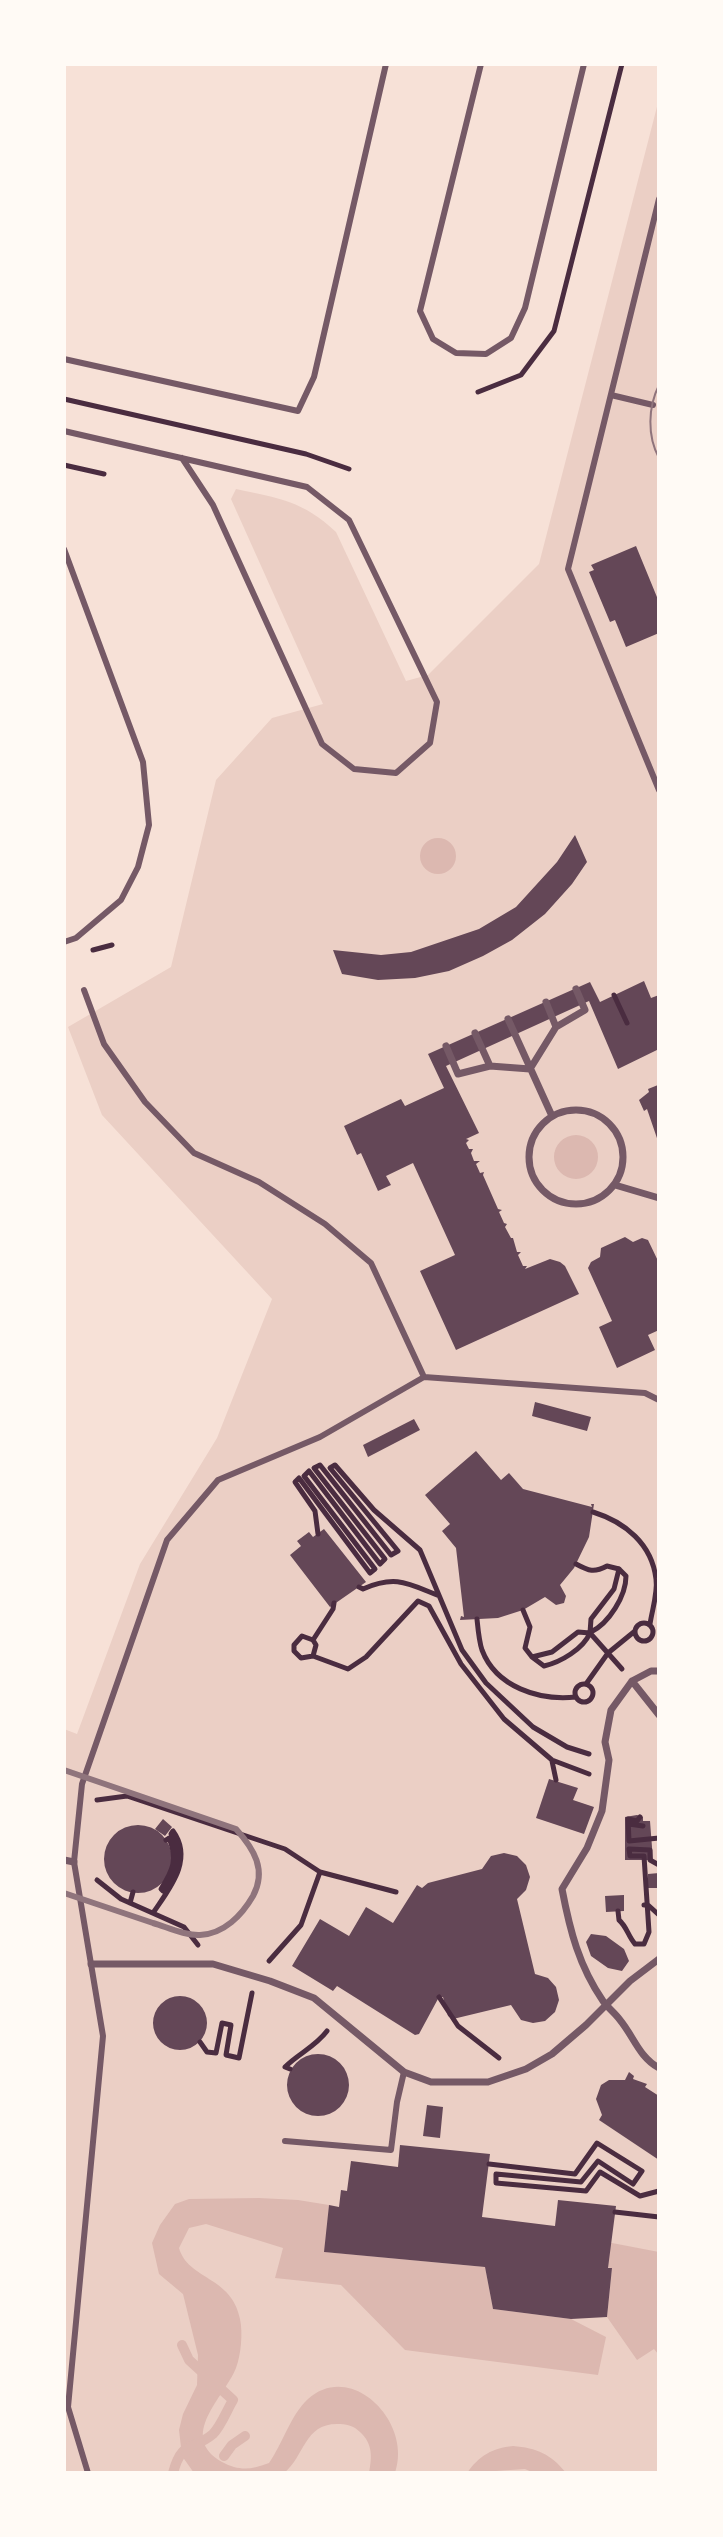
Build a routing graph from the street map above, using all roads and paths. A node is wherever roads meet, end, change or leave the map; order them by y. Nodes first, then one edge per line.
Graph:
1 (386, 64) edge
2 (481, 64) edge
3 (584, 64) edge
4 (622, 64) edge
5 (659, 199) edge
6 (64, 359) edge
7 (478, 392) dead end
8 (611, 395) junction
9 (64, 399) edge
10 (653, 405) dead end
11 (64, 431) edge
12 (182, 458) junction
13 (64, 465) edge
14 (349, 469) dead end
15 (104, 474) dead end
16 (64, 549) edge
17 (659, 789) edge
18 (64, 942) edge
19 (576, 989) dead end
20 (84, 990) dead end
21 (614, 995) dead end
22 (546, 1002) dead end
23 (508, 1019) dead end
24 (627, 1023) dead end
25 (556, 1027) junction
26 (475, 1033) dead end
27 (446, 1046) dead end
28 (490, 1066) junction
29 (530, 1069) junction
30 (552, 1116) junction
31 (615, 1185) junction
32 (659, 1198) edge
33 (424, 1377) junction
34 (659, 1400) edge
35 (593, 1512) dead end
36 (318, 1534) dead end
37 (576, 1564) dead end
38 (619, 1569) junction
39 (359, 1587) dead end
40 (438, 1596) junction
41 (334, 1603) dead end
42 (523, 1610) dead end
43 (477, 1619) dead end
44 (650, 1624) junction
45 (635, 1631) junction
46 (590, 1633) junction
47 (313, 1640) junction
48 (608, 1653) junction
49 (313, 1656) junction
50 (532, 1657) junction
51 (659, 1671) edge
52 (632, 1681) junction
53 (586, 1684) junction
54 (576, 1697) junction
55 (659, 1715) edge
56 (552, 1760) junction
57 (609, 1760) junction
58 (556, 1780) dead end
59 (606, 1780) junction
60 (80, 1802) junction
61 (640, 1817) dead end
62 (629, 1824) junction
63 (643, 1826) dead end
64 (659, 1838) edge
65 (166, 1840) dead end
66 (64, 1860) edge
67 (74, 1862) junction
68 (659, 1865) edge
69 (320, 1872) junction
70 (133, 1892) dead end
71 (396, 1892) dead end
72 (130, 1903) junction
73 (646, 1905) junction
74 (618, 1911) dead end
75 (153, 1913) junction
76 (659, 1915) edge
77 (659, 1959) edge
78 (91, 1964) junction
79 (213, 1964) junction
80 (255, 1976) junction
81 (439, 1997) dead end
82 (605, 2004) junction
83 (337, 2017) junction
84 (200, 2042) dead end
85 (659, 2068) edge
86 (290, 2069) dead end
87 (404, 2072) junction
88 (516, 2073) junction
89 (285, 2141) dead end
90 (489, 2164) dead end
91 (659, 2191) edge
92 (615, 2212) dead end
93 (659, 2217) edge
94 (88, 2473) edge

1 - 6 lane
2 - 3 lane
4 - 7 path
5 - 8 lane
8 - 10 lane
8 - 17 lane
9 - 14 path
11 - 12 lane
12 - 12 lane
13 - 15 path
16 - 18 lane
19 - 25 street
20 - 33 lane
21 - 24 path
22 - 25 street
23 - 29 street
25 - 29 street
26 - 28 street
27 - 28 street
28 - 29 street
29 - 30 street
30 - 31 street
30 - 31 street
31 - 32 street
33 - 34 lane
33 - 60 lane
35 - 44 path
36 - 40 path
37 - 38 path
38 - 46 path
38 - 46 path
39 - 40 path
40 - 57 path
41 - 47 path
42 - 50 path
43 - 54 path
44 - 45 path
44 - 45 path
45 - 48 path
46 - 48 path
46 - 50 path
46 - 50 path
47 - 49 path
47 - 49 path
48 - 52 path
48 - 53 path
49 - 56 path
51 - 52 street
52 - 55 street
52 - 57 street
53 - 54 path
53 - 54 path
56 - 58 path
56 - 59 path
57 - 59 street
59 - 82 street
60 - 67 lane
60 - 69 path
61 - 62 path
62 - 63 path
62 - 64 path
65 - 75 path
66 - 67 street
67 - 72 path
67 - 78 lane
68 - 73 path
69 - 71 path
69 - 80 path
70 - 72 path
72 - 75 path
73 - 74 path
73 - 76 path
75 - 79 path
77 - 82 street
78 - 79 street
78 - 94 lane
79 - 80 street
80 - 83 street
80 - 84 path
81 - 88 path
82 - 85 street
82 - 88 street
83 - 86 path
83 - 87 street
87 - 88 street
87 - 89 lane
90 - 91 path
92 - 93 path

